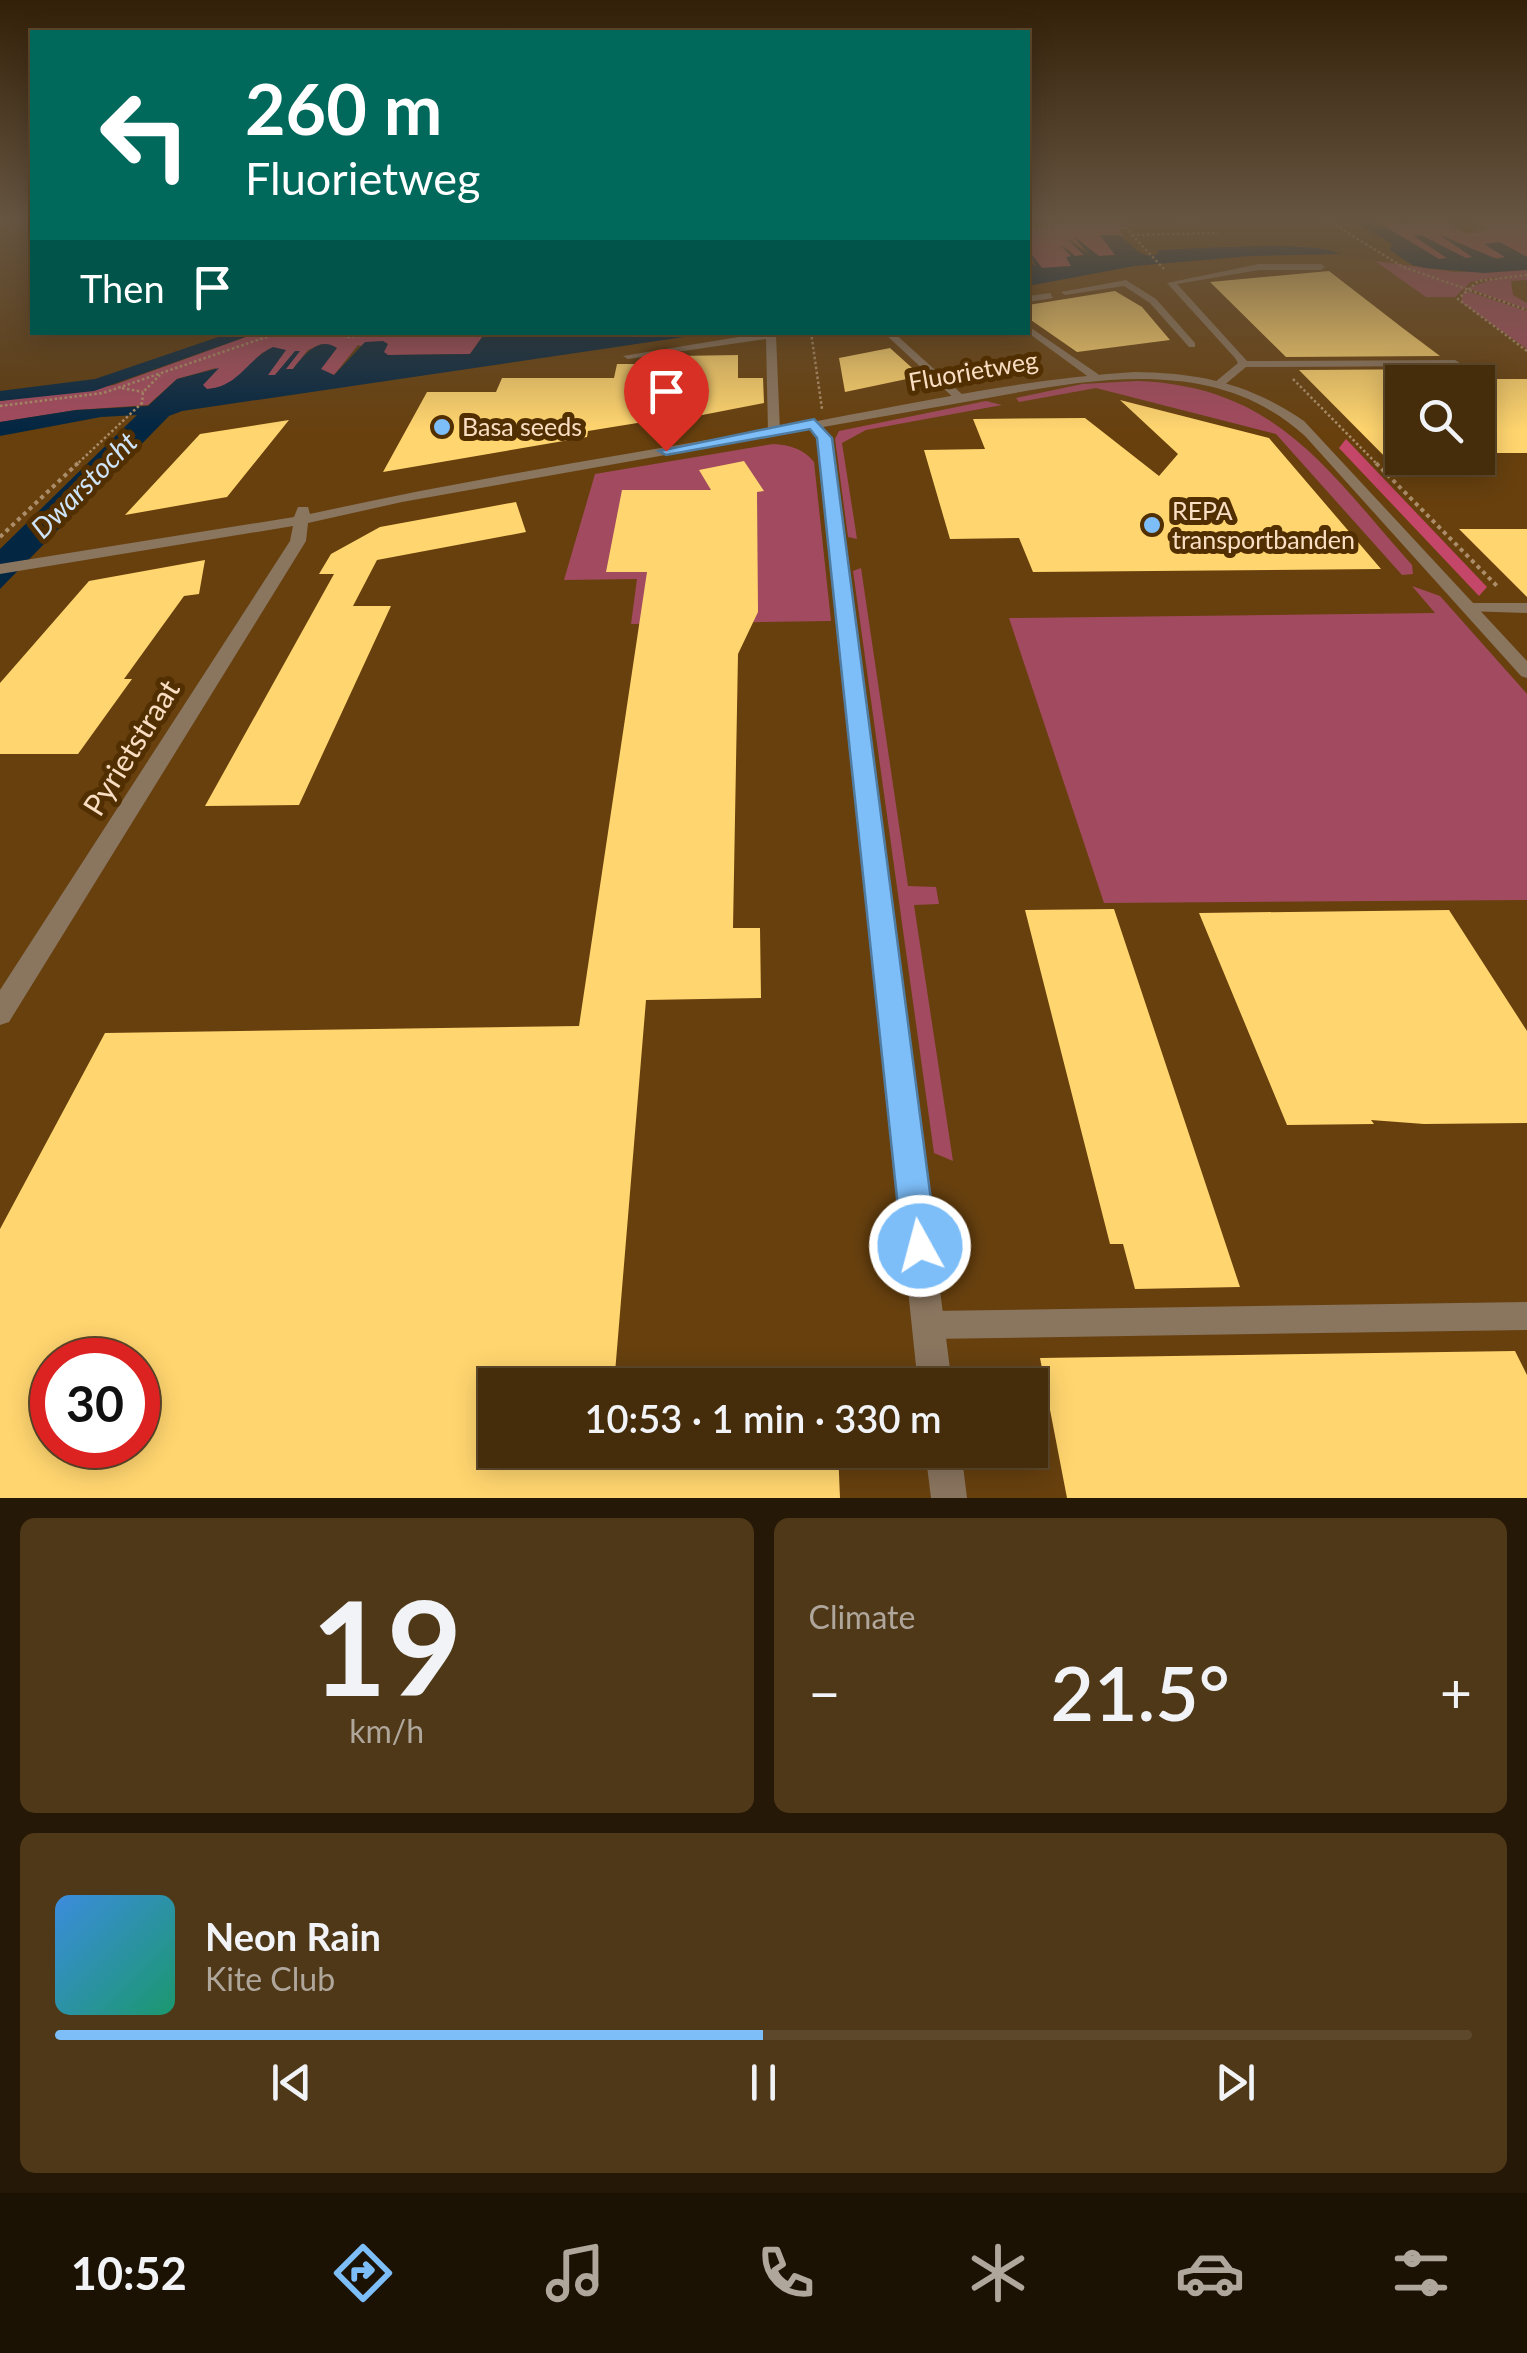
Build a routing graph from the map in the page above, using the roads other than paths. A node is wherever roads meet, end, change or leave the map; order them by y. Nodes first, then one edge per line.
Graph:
1 (1079, 290) edge
2 (1136, 290) edge
3 (1178, 290) edge
4 (1065, 292) dead end
5 (1050, 296) dead end
6 (1030, 299) edge
7 (1187, 300) junction
8 (1153, 301) junction
9 (1030, 330) edge
10 (890, 335) edge
11 (1192, 346) dead end
12 (628, 356) dead end
13 (1455, 362) dead end
14 (1243, 364) junction
15 (1094, 376) junction
16 (1218, 385) junction
17 (960, 398) junction
18 (819, 423) junction
19 (774, 431) junction
20 (303, 515) junction
21 (0, 569) edge
22 (1468, 608) junction
23 (1523, 608) edge
24 (1527, 672) edge
25 (0, 1013) edge
26 (1527, 1316) edge
27 (928, 1326) junction
28 (934, 1368) edge
29 (945, 1468) edge
30 (948, 1498) edge

1 - 4 lane
2 - 8 lane
3 - 7 lane
5 - 6 lane
7 - 8 lane
7 - 14 lane
8 - 11 lane
9 - 15 lane
10 - 17 lane
12 - 19 lane
13 - 14 lane
14 - 16 lane
15 - 16 street, Fluorietweg
15 - 17 street, Fluorietweg
16 - 22 street, Fluorietweg
17 - 18 street, Fluorietweg
18 - 19 street, Fluorietweg
18 - 27 street
19 - 20 street, Fluorietweg
20 - 21 street, Fluorietweg
20 - 25 street, Pyrietstraat
22 - 23 lane
22 - 24 street, Fluorietweg
26 - 27 lane
27 - 28 street
29 - 30 street

